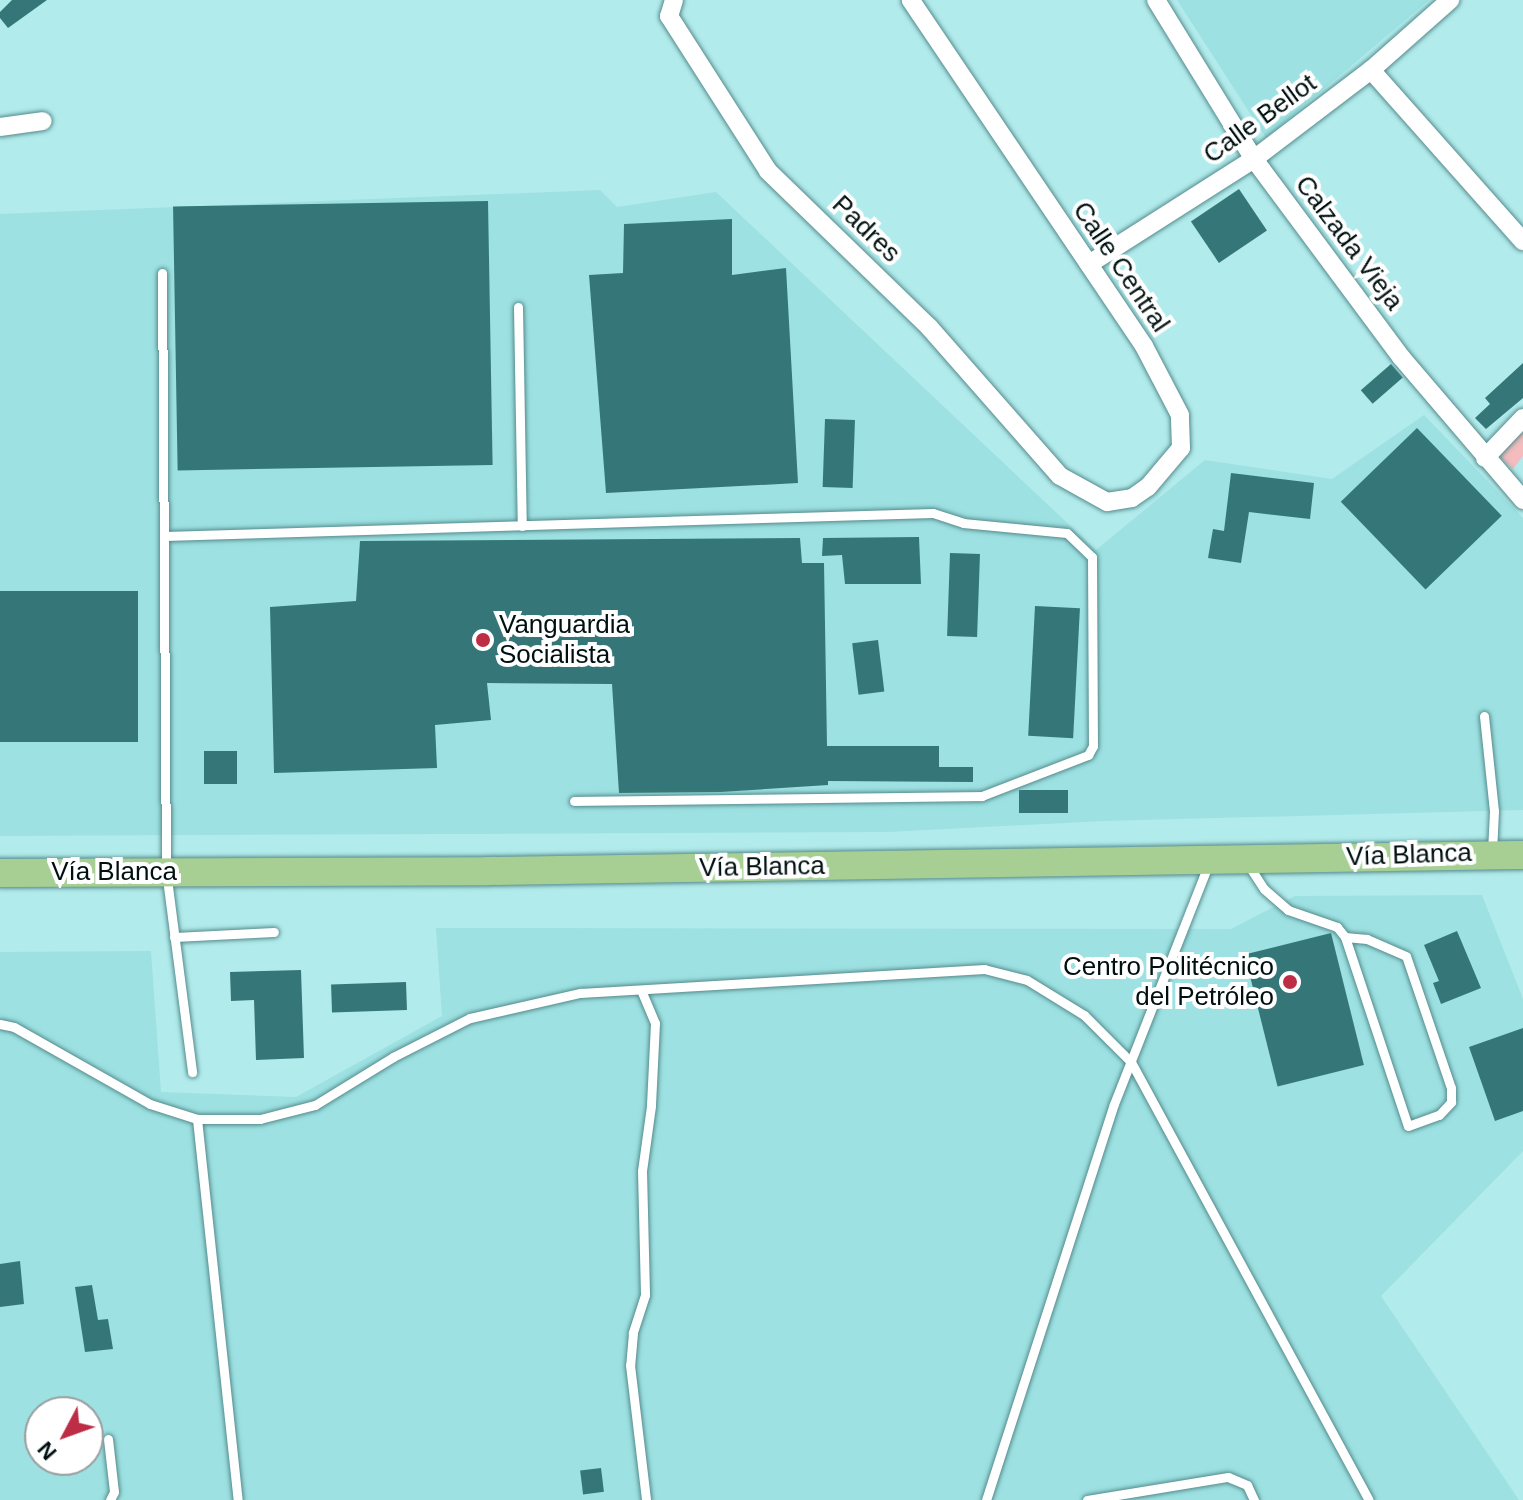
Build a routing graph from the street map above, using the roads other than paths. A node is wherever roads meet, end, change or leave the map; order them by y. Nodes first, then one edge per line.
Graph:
1 (674, 0) edge
2 (911, 0) edge
3 (1156, 0) edge
4 (1450, 0) edge
5 (1371, 70) junction
6 (43, 121) dead end
7 (0, 127) edge
8 (1254, 159) junction
9 (1523, 241) edge
10 (1089, 264) junction
11 (162, 273) dead end
12 (518, 307) dead end
13 (1523, 418) edge
14 (1485, 458) junction
15 (1060, 476) joint
16 (1523, 500) edge
17 (522, 526) junction
18 (165, 536) junction
19 (1484, 716) dead end
20 (574, 801) dead end
21 (1492, 853) junction
22 (1523, 855) edge
23 (1244, 860) junction
24 (1210, 861) junction
25 (166, 871) junction
26 (0, 873) edge
27 (274, 932) dead end
28 (174, 937) junction
29 (1345, 937) junction
30 (641, 990) junction
31 (0, 1024) edge
32 (1131, 1062) junction
33 (192, 1072) dead end
34 (197, 1119) junction
35 (108, 1439) dead end
36 (110, 1500) edge
37 (238, 1500) edge
38 (646, 1500) edge
39 (986, 1500) edge
40 (1087, 1500) edge
41 (1254, 1500) edge
42 (1369, 1500) edge

1 - 15 street, Padres
2 - 10 street, Calle Central
3 - 8 street, Calzada Vieja
4 - 5 street, Calle Bellot
5 - 8 street, Calle Bellot
5 - 9 street
6 - 7 street
8 - 10 street, Calle Bellot
8 - 14 street, Calzada Vieja
10 - 15 street, Calle Central
11 - 18 lane
12 - 17 lane
13 - 14 street
14 - 16 street, Calzada Vieja
17 - 18 lane
17 - 20 lane
18 - 25 lane
19 - 21 lane
21 - 22 main road, Vía Blanca
21 - 23 main road, Vía Blanca
23 - 24 main road, Vía Blanca
23 - 29 lane
24 - 25 main road, Vía Blanca
24 - 32 lane
25 - 26 main road, Vía Blanca
25 - 28 lane
27 - 28 lane
28 - 33 lane
29 - 29 lane
30 - 32 lane
30 - 34 lane
30 - 38 lane
31 - 34 lane
32 - 39 lane
32 - 42 lane
34 - 37 lane
35 - 36 lane
40 - 41 lane

